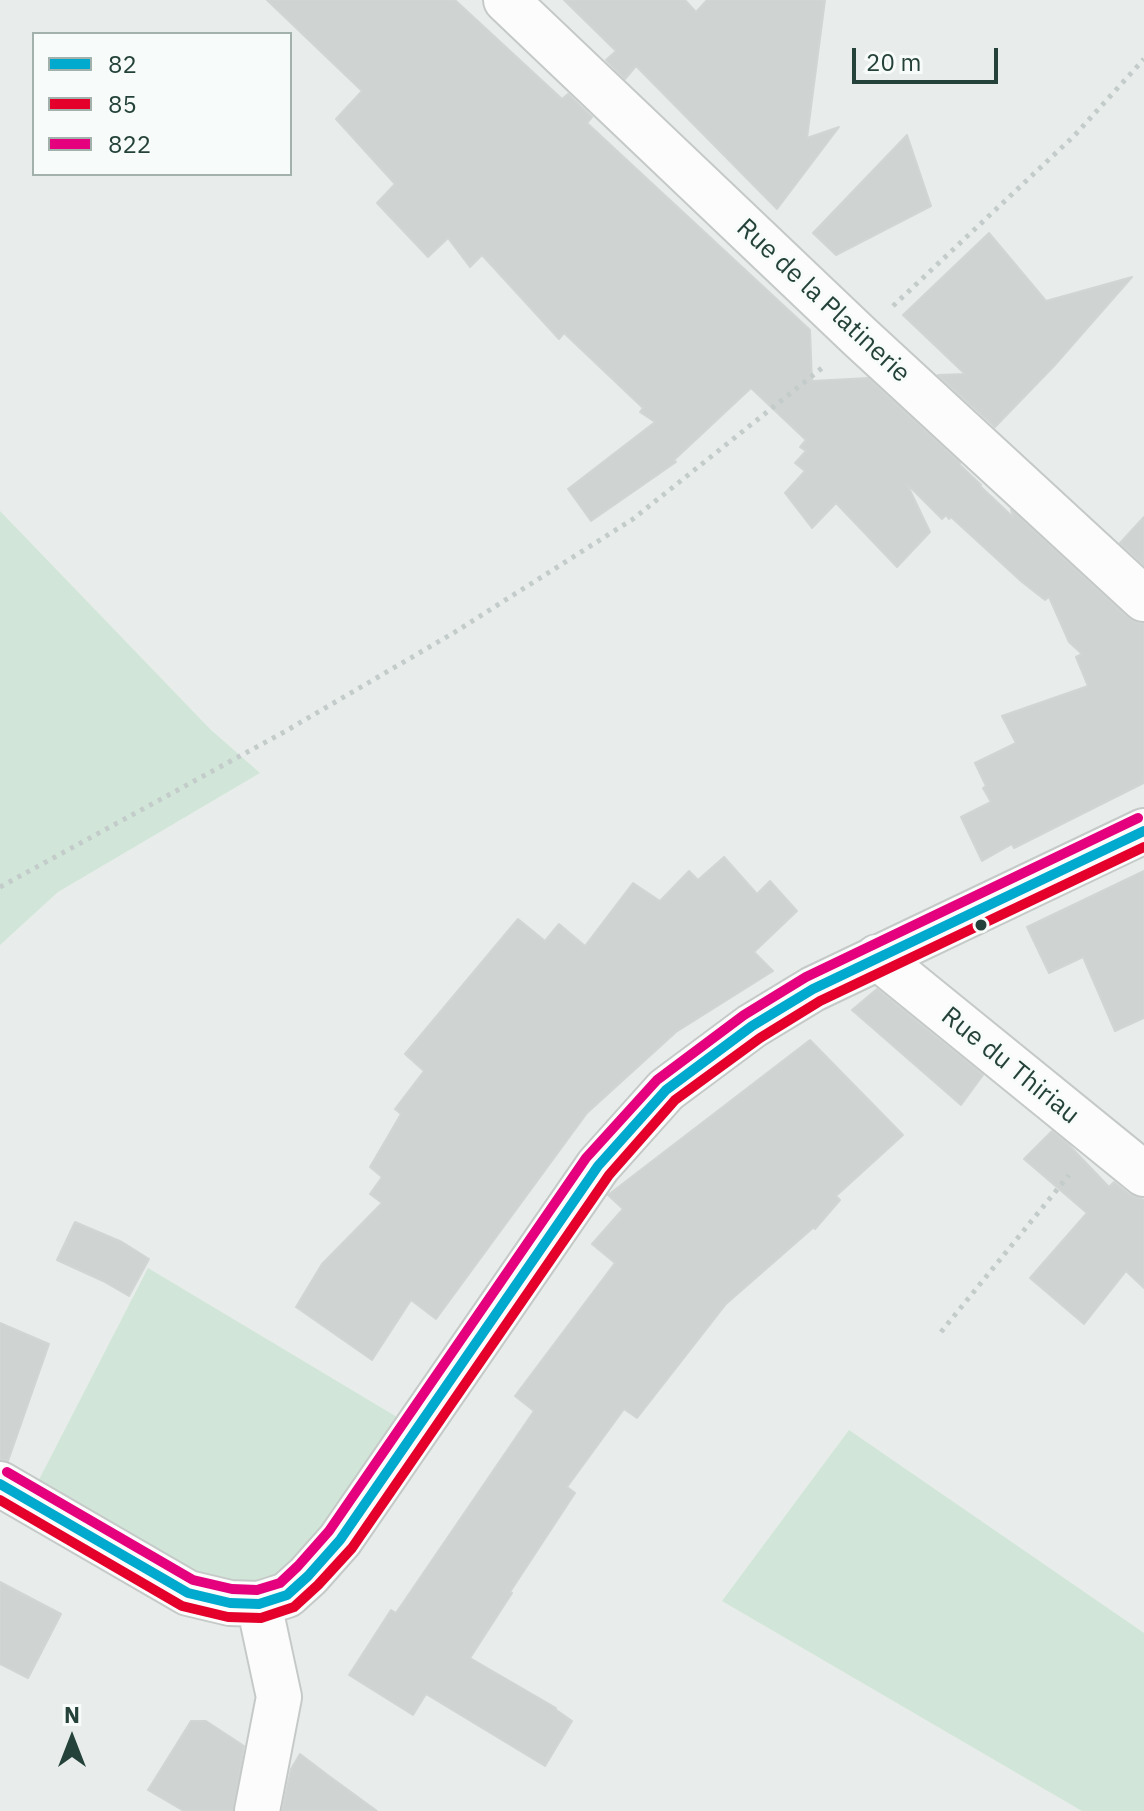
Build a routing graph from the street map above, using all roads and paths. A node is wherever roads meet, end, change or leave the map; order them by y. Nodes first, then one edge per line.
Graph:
1 (506, 0) edge
2 (1144, 59) edge
3 (860, 337) junction
4 (1144, 599) edge
5 (1144, 831) edge
6 (0, 887) edge
7 (877, 957) junction
8 (1099, 1139) junction
9 (1144, 1174) edge
10 (941, 1332) dead end
11 (0, 1484) edge
12 (259, 1604) junction
13 (257, 1811) edge

1 - 3 street, Rue de la Platinerie
2 - 3 path
3 - 4 street, Rue de la Platinerie
3 - 6 path
5 - 7 street
7 - 8 street, Rue du Thiriau
7 - 12 street
8 - 9 street, Rue du Thiriau
8 - 10 path
11 - 12 street
12 - 13 street

